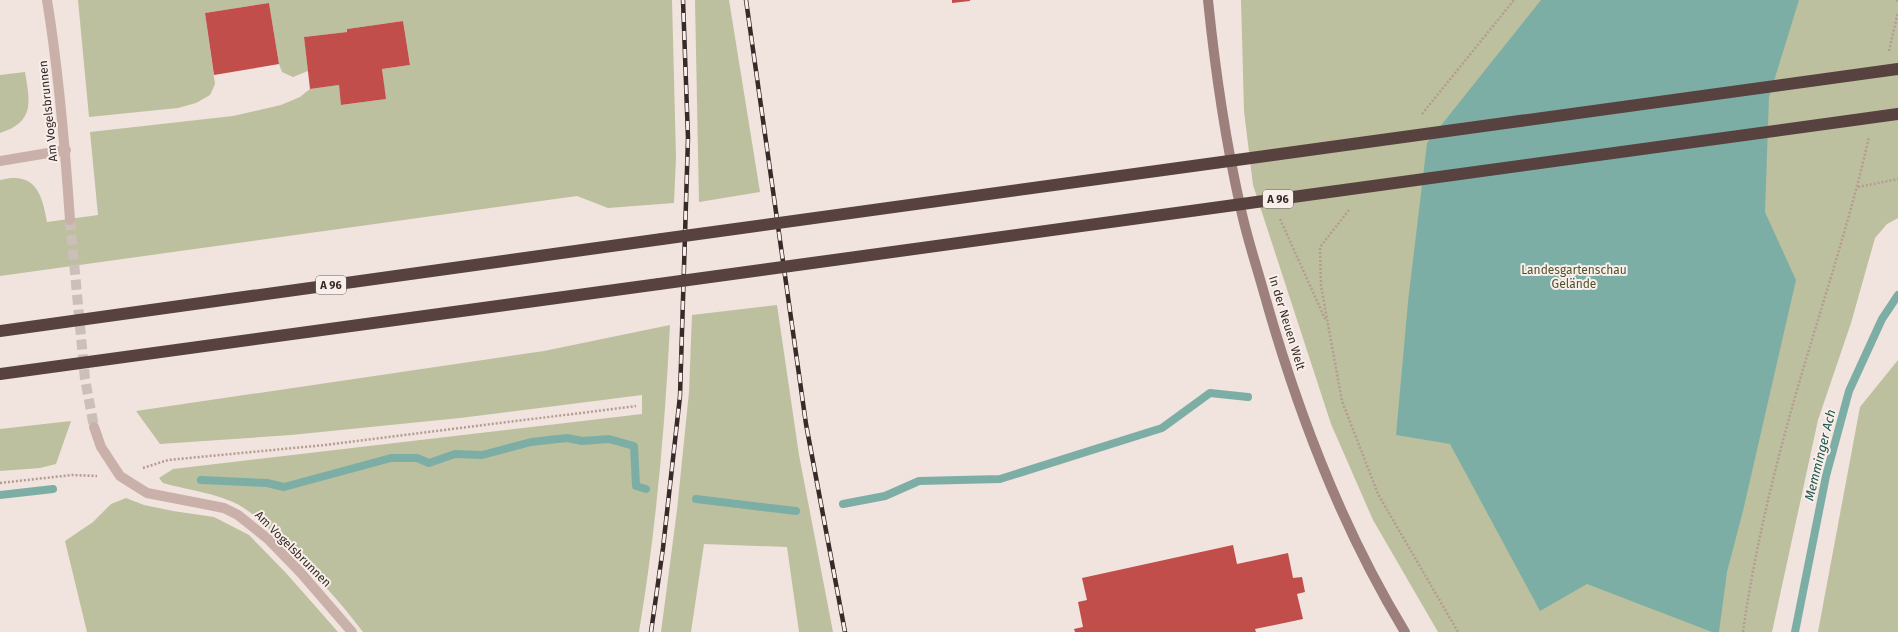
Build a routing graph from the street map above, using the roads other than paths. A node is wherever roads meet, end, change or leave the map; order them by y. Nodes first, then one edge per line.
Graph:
1 (47, 0) edge
2 (1208, 0) edge
3 (1898, 69) edge
4 (1898, 114) edge
5 (66, 150) junction
6 (0, 161) edge
7 (70, 220) tunnel mouth
8 (0, 331) edge
9 (0, 374) edge
10 (94, 427) tunnel mouth
11 (352, 632) edge
12 (1406, 632) edge

1 - 5 street, Am Vogelsbrunnen
2 - 12 street, In der Neuen Welt
3 - 8 highway, A 96, bridge
4 - 9 highway, A 96, bridge
5 - 6 street
5 - 7 street, Am Vogelsbrunnen
10 - 11 street, Am Vogelsbrunnen

